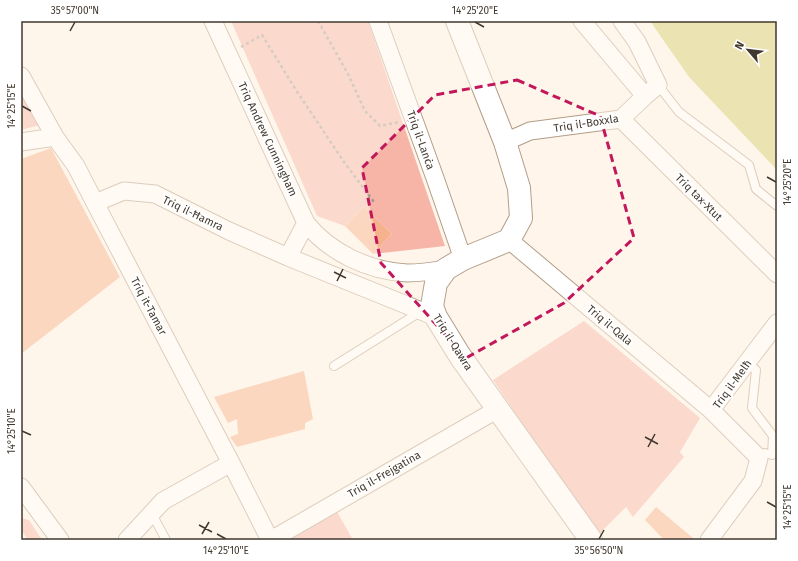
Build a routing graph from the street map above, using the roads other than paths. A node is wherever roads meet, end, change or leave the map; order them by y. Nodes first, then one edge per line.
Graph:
1 (213, 21) edge
2 (378, 21) edge
3 (457, 21) edge
4 (582, 21) edge
5 (614, 21) edge
6 (622, 21) edge
7 (637, 42) junction
8 (21, 76) edge
9 (651, 91) junction
10 (621, 119) junction
11 (55, 137) junction
12 (21, 142) edge
13 (505, 142) junction
14 (95, 203) junction
15 (777, 206) edge
16 (306, 223) junction
17 (509, 240) junction
18 (288, 257) junction
19 (454, 264) junction
20 (777, 274) edge
21 (429, 314) junction
22 (777, 322) edge
23 (747, 363) junction
24 (334, 366) dead end
25 (498, 409) junction
26 (711, 410) junction
27 (759, 458) junction
28 (231, 463) junction
29 (21, 487) edge
30 (152, 514) junction
31 (60, 540) edge
32 (128, 540) edge
33 (166, 540) edge
34 (270, 540) edge
35 (591, 540) edge
36 (709, 540) edge

1 - 16 street, Triq Andrew Cunningham
2 - 19 street, Triq il-Lanċa
3 - 13 street
4 - 9 street
5 - 7 street
6 - 7 street
7 - 9 street
8 - 11 street, Triq it-Tamar
9 - 10 street, Triq il-Boxxla
9 - 15 lane
10 - 13 street, Triq il-Boxxla
10 - 20 street, Triq tax-Xtut
11 - 12 street
11 - 14 street, Triq it-Tamar
13 - 17 street
14 - 18 street, Triq il-Ħamra
14 - 28 street, Triq it-Tamar
16 - 18 street
16 - 19 street, Triq Andrew Cunningham
17 - 19 street
17 - 26 street, Triq il-Qala
18 - 21 street, Triq il-Ħamra
19 - 21 street, Triq il-Qawra
21 - 24 lane
21 - 25 street, Triq il-Qawra
22 - 23 street, Triq il-Melħ
23 - 26 street, Triq il-Melħ
23 - 27 lane
25 - 34 street, Triq il-Frejgatina
25 - 35 street, Triq il-Qawra
26 - 27 street, Triq il-Melħ
27 - 36 street
28 - 30 street
28 - 34 street, Triq it-Tamar
29 - 31 street
30 - 32 street
30 - 33 lane

